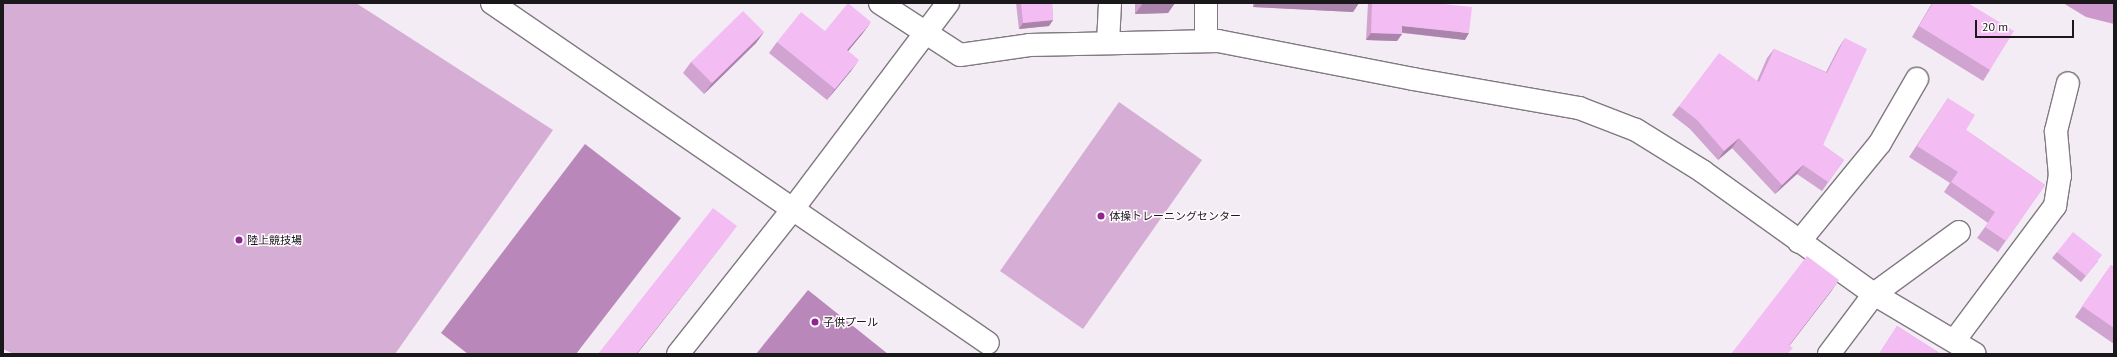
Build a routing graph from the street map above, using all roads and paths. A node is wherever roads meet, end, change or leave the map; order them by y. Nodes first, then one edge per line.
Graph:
1 (492, 3) edge
2 (880, 3) edge
3 (948, 3) edge
4 (1110, 3) edge
5 (1206, 3) edge
6 (926, 35) junction
7 (1206, 41) junction
8 (1108, 44) junction
9 (1917, 79) dead end
10 (2068, 83) dead end
11 (792, 210) junction
12 (1959, 232) dead end
13 (1800, 242) junction
14 (1874, 294) junction
15 (1954, 341) junction
16 (988, 343) dead end
17 (678, 354) edge
18 (1829, 354) edge
19 (1975, 354) edge

1 - 11 street
2 - 6 street
3 - 6 street
4 - 8 street
5 - 7 street
6 - 8 street
6 - 11 street
7 - 8 street
7 - 13 street
9 - 13 street
10 - 15 street
11 - 16 street
11 - 17 street
12 - 14 street
13 - 14 street
14 - 15 street
14 - 18 street
15 - 19 street

